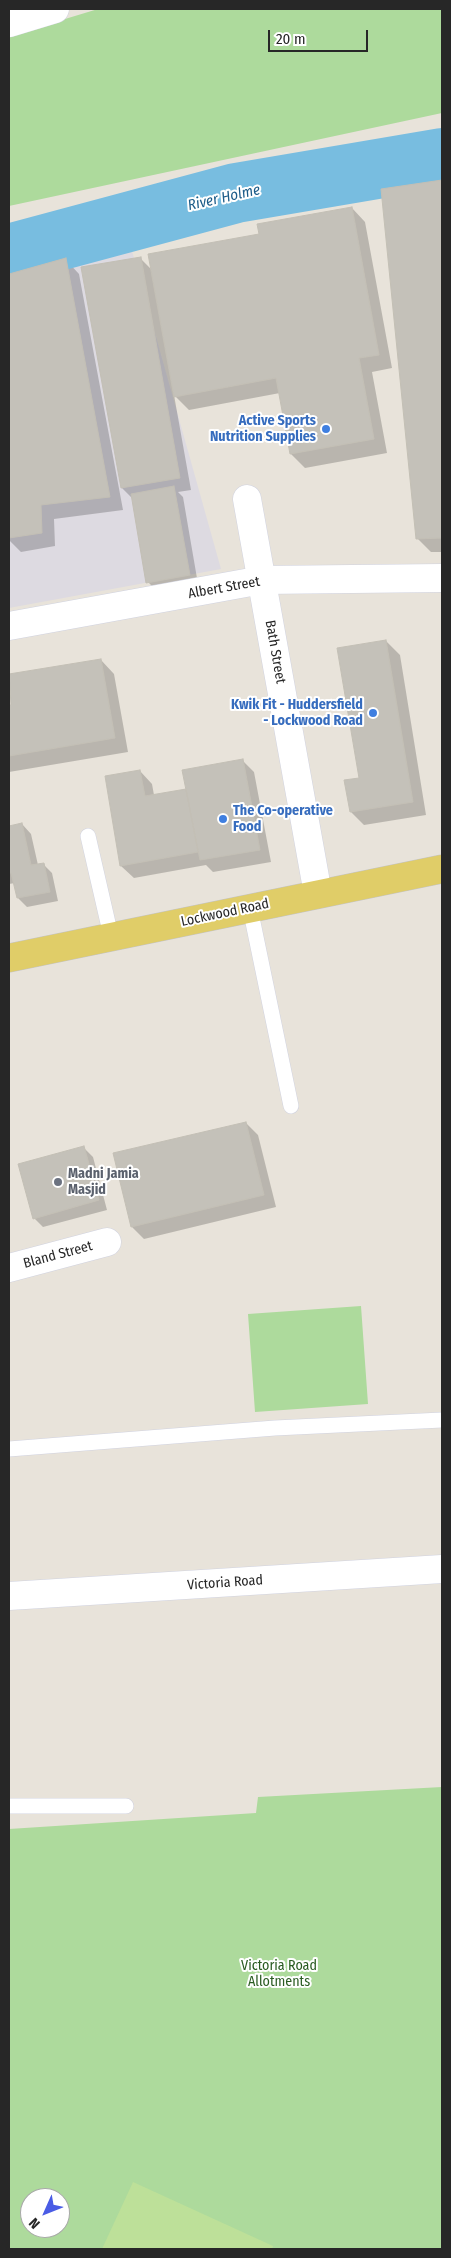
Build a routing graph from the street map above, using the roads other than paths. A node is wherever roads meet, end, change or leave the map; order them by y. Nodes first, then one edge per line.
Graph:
1 (55, 9) edge
2 (9, 23) edge
3 (247, 499) dead end
4 (442, 578) edge
5 (262, 580) junction
6 (9, 626) edge
7 (88, 836) dead end
8 (442, 869) edge
9 (318, 894) junction
10 (250, 908) junction
11 (111, 936) junction
12 (9, 958) edge
13 (291, 1106) dead end
14 (107, 1242) dead end
15 (9, 1268) edge
16 (442, 1420) edge
17 (9, 1449) edge
18 (442, 1569) edge
19 (9, 1596) edge
20 (9, 1806) edge
21 (126, 1806) dead end

1 - 2 street
3 - 5 street, Bath Street
4 - 5 street, Albert Street
5 - 6 street, Albert Street
5 - 9 street, Bath Street
7 - 11 lane
8 - 9 main road, Lockwood Road
9 - 10 main road, Lockwood Road
10 - 11 main road, Lockwood Road
10 - 13 lane
11 - 12 main road, Lockwood Road
14 - 15 street, Bland Street
16 - 17 lane
18 - 19 street, Victoria Road
20 - 21 lane

